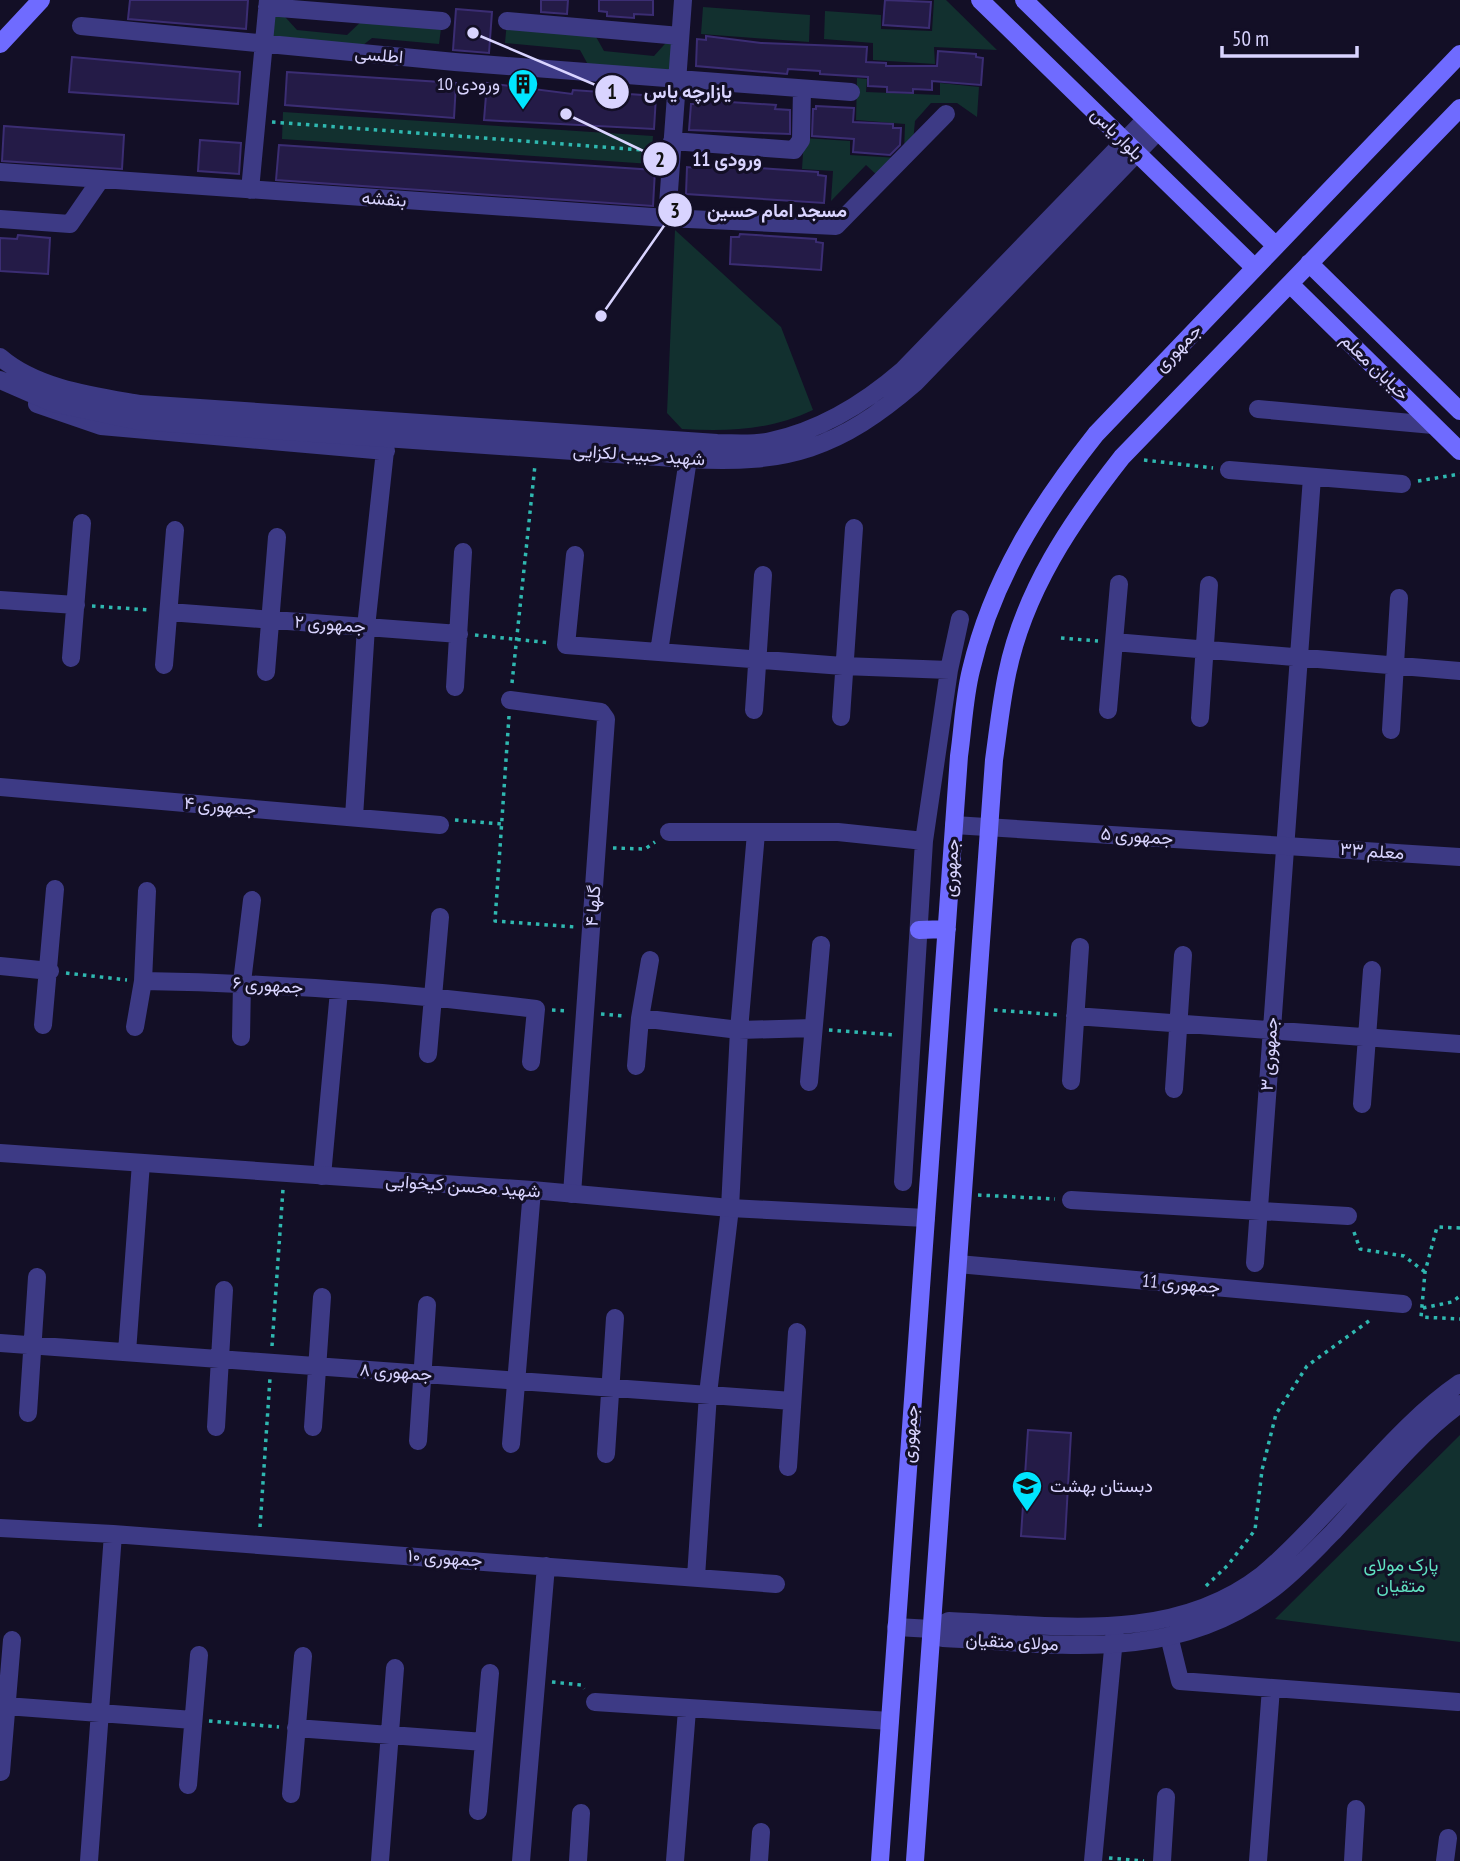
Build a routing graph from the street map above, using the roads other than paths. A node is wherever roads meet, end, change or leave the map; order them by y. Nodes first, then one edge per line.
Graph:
1 (41, 0) edge
2 (683, 0) edge
3 (980, 0) edge
4 (1024, 0) edge
5 (268, 4) edge
6 (442, 21) dead end
7 (508, 21) dead end
8 (82, 26) dead end
9 (1057, 32) junction
10 (680, 36) junction
11 (0, 44) edge
12 (264, 45) junction
13 (1036, 54) junction
14 (1460, 54) edge
15 (677, 81) junction
16 (802, 89) junction
17 (851, 92) dead end
18 (1460, 108) edge
19 (946, 114) dead end
20 (1152, 125) junction
21 (672, 146) junction
22 (1130, 147) junction
23 (0, 172) edge
24 (101, 179) junction
25 (250, 190) junction
26 (667, 218) junction
27 (0, 219) edge
28 (1276, 246) junction
29 (1309, 263) junction
30 (1255, 268) junction
31 (1290, 284) junction
32 (0, 357) edge
33 (0, 380) edge
34 (0, 388) edge
35 (1258, 409) dead end
36 (1460, 411) edge
37 (1433, 425) junction
38 (387, 437) junction
39 (657, 448) junction
40 (1460, 451) edge
41 (688, 459) junction
42 (1229, 470) road end
43 (1312, 477) junction
44 (1402, 484) road end
45 (82, 523) dead end
46 (854, 528) dead end
47 (175, 530) dead end
48 (277, 537) dead end
49 (463, 552) dead end
50 (575, 555) dead end
51 (763, 575) dead end
52 (1119, 584) dead end
53 (1209, 585) dead end
54 (1399, 598) dead end
55 (0, 600) edge
56 (76, 605) junction
57 (169, 612) junction
58 (960, 619) dead end
59 (272, 620) junction
60 (366, 627) junction
61 (459, 634) junction
62 (1114, 642) junction
63 (1204, 650) junction
64 (659, 652) junction
65 (71, 658) dead end
66 (1298, 658) junction
67 (756, 659) junction
68 (164, 665) dead end
69 (843, 666) junction
70 (1395, 666) junction
71 (949, 670) junction
72 (1460, 671) edge
73 (267, 672) dead end
74 (455, 687) dead end
75 (510, 700) dead end
76 (754, 710) dead end
77 (1108, 710) dead end
78 (841, 717) dead end
79 (1200, 718) dead end
80 (1391, 730) dead end
81 (0, 787) edge
82 (354, 817) junction
83 (440, 825) road end
84 (954, 825) junction
85 (989, 826) junction
86 (668, 832) road end
87 (756, 833) junction
88 (924, 841) junction
89 (1285, 845) junction
90 (1460, 856) edge
91 (55, 889) dead end
92 (147, 891) dead end
93 (252, 900) dead end
94 (440, 918) dead end
95 (947, 929) junction
96 (919, 930) junction
97 (821, 945) dead end
98 (1080, 947) dead end
99 (1183, 955) dead end
100 (650, 960) dead end
101 (0, 966) edge
102 (1372, 970) dead end
103 (50, 971) junction
104 (143, 981) junction
105 (242, 982) junction
106 (339, 991) junction
107 (432, 996) junction
108 (1075, 1016) junction
109 (640, 1018) junction
110 (1178, 1024) junction
111 (43, 1026) dead end
112 (135, 1027) dead end
113 (813, 1028) junction
114 (738, 1030) junction
115 (1271, 1030) junction
116 (241, 1037) dead end
117 (1367, 1037) junction
118 (1460, 1044) edge
119 (428, 1054) dead end
120 (531, 1062) dead end
121 (636, 1066) dead end
122 (1071, 1081) dead end
123 (809, 1082) dead end
124 (1174, 1089) dead end
125 (1362, 1104) dead end
126 (0, 1153) edge
127 (141, 1163) junction
128 (323, 1176) junction
129 (903, 1182) dead end
130 (532, 1191) junction
131 (572, 1194) junction
132 (1071, 1200) road end
133 (730, 1209) junction
134 (1258, 1210) junction
135 (1348, 1216) road end
136 (926, 1218) junction
137 (1255, 1263) dead end
138 (958, 1264) junction
139 (37, 1277) dead end
140 (224, 1290) dead end
141 (322, 1297) dead end
142 (1397, 1303) road end
143 (427, 1305) dead end
144 (615, 1318) dead end
145 (797, 1332) dead end
146 (0, 1343) edge
147 (33, 1345) junction
148 (127, 1352) junction
149 (220, 1359) junction
150 (317, 1366) junction
151 (423, 1374) junction
152 (516, 1381) junction
153 (1460, 1383) edge
154 (610, 1387) junction
155 (708, 1394) junction
156 (792, 1401) junction
157 (1460, 1404) edge
158 (28, 1413) dead end
159 (216, 1427) dead end
160 (313, 1427) dead end
161 (418, 1441) dead end
162 (511, 1444) dead end
163 (606, 1454) dead end
164 (788, 1467) dead end
165 (0, 1528) edge
166 (113, 1534) junction
167 (546, 1566) junction
168 (696, 1577) junction
169 (776, 1584) dead end
170 (896, 1627) junction
171 (1115, 1628) junction
172 (932, 1629) junction
173 (1169, 1636) junction
174 (12, 1640) dead end
175 (1113, 1646) junction
176 (199, 1656) dead end
177 (303, 1656) dead end
178 (395, 1668) dead end
179 (490, 1673) dead end
180 (1271, 1688) junction
181 (595, 1702) road end
182 (1458, 1702) dead end
183 (6, 1706) junction
184 (687, 1710) junction
185 (100, 1713) junction
186 (193, 1720) junction
187 (890, 1721) junction
188 (296, 1728) junction
189 (389, 1735) junction
190 (484, 1742) junction
191 (1, 1772) edge
192 (188, 1785) dead end
193 (291, 1794) dead end
194 (1166, 1797) dead end
195 (1356, 1809) dead end
196 (478, 1811) dead end
197 (581, 1813) dead end
198 (761, 1832) dead end
199 (1448, 1838) dead end
200 (1093, 1859) edge
201 (89, 1861) edge
202 (380, 1861) edge
203 (521, 1861) edge
204 (578, 1861) edge
205 (675, 1861) edge
206 (759, 1861) edge
207 (880, 1861) edge
208 (915, 1861) edge
209 (1162, 1861) edge
210 (1258, 1861) edge
211 (1353, 1861) edge
212 (1445, 1861) edge

1 - 11 main road
2 - 10 street
3 - 13 main road, بلوار یاس
4 - 9 main road, بلوار یاس
5 - 6 street
5 - 12 street
7 - 10 street
8 - 12 street, اطلسی
9 - 13 main road
9 - 20 main road, بلوار یاس
10 - 15 street
12 - 15 street, اطلسی
12 - 25 street
13 - 22 main road, بلوار یاس
14 - 28 main road, جمهوری
15 - 16 street, اطلسی
15 - 21 street
16 - 17 street, اطلسی
16 - 21 street
18 - 29 main road, جمهوری
19 - 26 street, بنفشه
20 - 22 street, شهید حبیب لکزایی
20 - 28 main road, بلوار یاس
21 - 26 street
22 - 30 main road, بلوار یاس
22 - 39 street, شهید حبیب لکزایی
22 - 41 street, شهید حبیب لکزایی
23 - 24 street, بنفشه
24 - 25 street, بنفشه
24 - 27 street
25 - 26 street, بنفشه
28 - 30 main road, جمهوری
29 - 31 main road, جمهوری
29 - 36 main road, خیابان معلم
30 - 84 main road, جمهوری
31 - 37 main road, خیابان معلم
31 - 85 main road, جمهوری
32 - 38 street, شهید حبیب لکزایی
33 - 38 street, شهید حبیب لکزایی
34 - 38 street
35 - 37 street
37 - 40 main road, خیابان معلم
38 - 39 street, شهید حبیب لکزایی
38 - 60 street
39 - 41 street, شهید حبیب لکزایی
41 - 64 street
42 - 43 street
43 - 44 street
43 - 66 street, جمهوری ۳
45 - 56 street
46 - 69 street
47 - 57 street
48 - 59 street
49 - 61 street
50 - 64 street
51 - 67 street
52 - 62 street
53 - 63 street
54 - 70 street
55 - 56 street
56 - 65 street
57 - 59 street, جمهوری ۲
57 - 68 street
58 - 71 street
59 - 60 street, جمهوری ۲
59 - 73 street
60 - 61 street, جمهوری ۲
60 - 82 street
61 - 74 street
62 - 63 street
62 - 77 street
63 - 66 street
63 - 79 street
64 - 67 street
66 - 70 street
66 - 89 street, جمهوری ۳
67 - 69 street
67 - 76 street
69 - 71 street
69 - 78 street
70 - 72 street
70 - 80 street
71 - 88 street
75 - 131 street, گلها ۴
81 - 82 street, جمهوری ۴
82 - 83 street, جمهوری ۴
84 - 85 street, جمهوری ۵
84 - 95 main road, جمهوری
85 - 89 street, جمهوری ۵
85 - 138 main road, جمهوری
86 - 87 street
87 - 88 street
87 - 114 street
88 - 96 street
89 - 90 street, معلم ۳۳
89 - 115 street, جمهوری ۳
91 - 103 street
92 - 104 street
93 - 105 street
94 - 107 street
95 - 96 main road
95 - 136 main road, جمهوری
96 - 129 street
97 - 113 street
98 - 108 street
99 - 110 street
100 - 109 street
101 - 103 street
102 - 117 street
103 - 111 street
104 - 105 street, جمهوری ۶
104 - 112 street
105 - 106 street, جمهوری ۶
105 - 116 street
106 - 107 street, جمهوری ۶
106 - 128 street
107 - 119 street
107 - 120 street, جمهوری ۶
108 - 110 street
108 - 122 street
109 - 114 street
109 - 121 street
110 - 115 street
110 - 124 street
113 - 114 street
113 - 123 street
114 - 133 street
115 - 117 street
115 - 134 street, جمهوری ۳
117 - 118 street
117 - 125 street
126 - 127 street, شهید محسن کیخوایی
127 - 128 street, شهید محسن کیخوایی
127 - 148 street
128 - 130 street, شهید محسن کیخوایی
130 - 131 street, شهید محسن کیخوایی
130 - 152 street
131 - 133 street, شهید محسن کیخوایی
132 - 134 street
133 - 136 street, شهید محسن کیخوایی
133 - 155 street
134 - 135 street
134 - 137 street, جمهوری ۳
136 - 170 main road, جمهوری
138 - 142 street, جمهوری 11
138 - 172 main road, جمهوری
139 - 147 street
140 - 149 street
141 - 150 street
143 - 151 street
144 - 154 street
145 - 156 street
146 - 147 street, جمهوری ۸
147 - 148 street, جمهوری ۸
147 - 158 street
148 - 149 street, جمهوری ۸
149 - 150 street, جمهوری ۸
149 - 159 street
150 - 151 street, جمهوری ۸
150 - 160 street
151 - 152 street, جمهوری ۸
151 - 161 street
152 - 154 street, جمهوری ۸
152 - 162 street
153 - 171 street, مولای متقیان
154 - 155 street, جمهوری ۸
154 - 163 street
155 - 156 street, جمهوری ۸
155 - 168 street
156 - 164 street
157 - 173 street, مولای متقیان
165 - 166 street, جمهوری ۱۰
166 - 167 street, جمهوری ۱۰
166 - 185 street
167 - 168 street, جمهوری ۱۰
167 - 203 street
168 - 169 street, جمهوری ۱۰
170 - 172 street
170 - 187 main road, جمهوری
171 - 172 street, مولای متقیان
171 - 175 street
172 - 175 street, مولای متقیان
172 - 208 main road, جمهوری
173 - 175 street, مولای متقیان
173 - 180 street
174 - 183 street
175 - 200 street
176 - 186 street
177 - 188 street
178 - 189 street
179 - 190 street
180 - 182 street
180 - 210 street
181 - 184 street
183 - 185 street
183 - 191 street
184 - 187 street
184 - 205 street
185 - 186 street
185 - 201 street
186 - 192 street
187 - 207 main road, جمهوری
188 - 189 street
188 - 193 street
189 - 190 street
189 - 202 street
190 - 196 street
194 - 209 street
195 - 211 street
197 - 204 street
198 - 206 street
199 - 212 street

